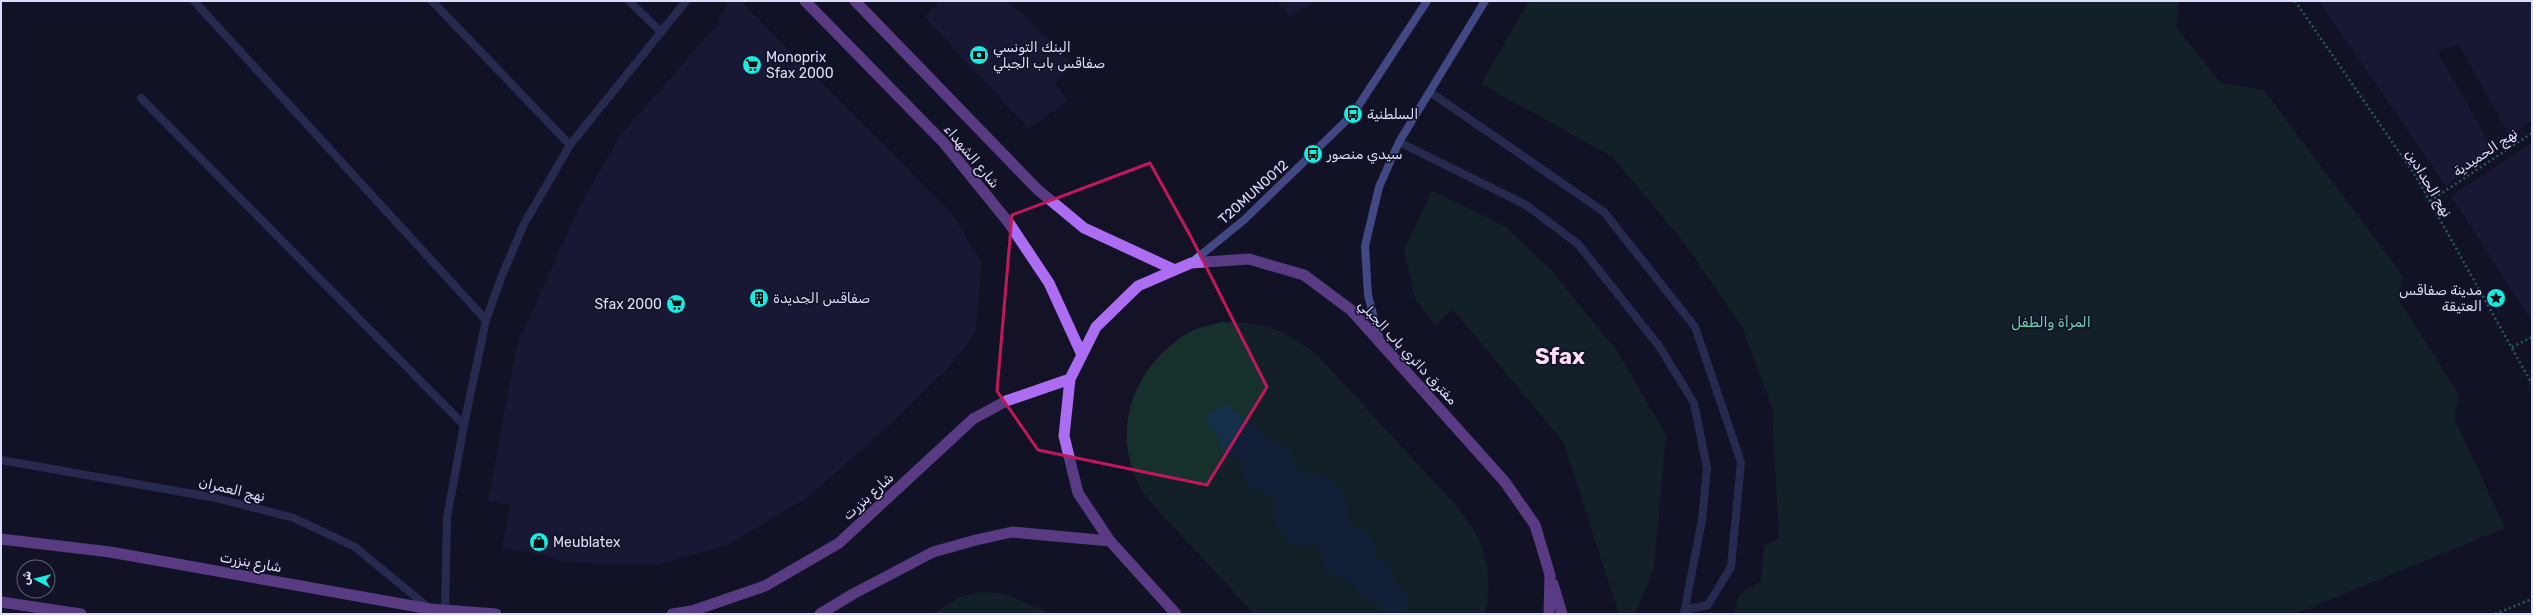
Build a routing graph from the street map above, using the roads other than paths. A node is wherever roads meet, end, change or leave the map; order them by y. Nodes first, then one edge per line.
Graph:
1 (194, 1) edge
2 (432, 1) edge
3 (630, 1) edge
4 (686, 1) edge
5 (805, 1) edge
6 (856, 1) edge
7 (1427, 1) edge
8 (1485, 1) edge
9 (660, 32) junction
10 (1430, 92) junction
11 (141, 98) dead end
12 (1399, 142) junction
13 (570, 145) junction
14 (1191, 263) junction
15 (1175, 270) junction
16 (486, 320) junction
17 (1380, 342) junction
18 (1082, 355) junction
19 (1070, 379) junction
20 (464, 425) junction
21 (1, 460) edge
22 (1, 538) edge
23 (1110, 541) junction
24 (1550, 575) junction
25 (1, 602) edge
26 (430, 609) junction
27 (445, 611) junction
28 (1684, 612) edge
29 (81, 614) edge
30 (496, 614) edge
31 (672, 614) edge
32 (820, 614) edge
33 (1176, 614) edge
34 (1549, 614) edge
35 (1562, 614) edge

1 - 16 street
2 - 13 street
3 - 9 street
4 - 9 street
5 - 18 main road, شارع الشهداء
6 - 15 main road, شارع الشهداء
7 - 14 main road, T20MUN0012
8 - 10 main road
9 - 13 street
10 - 12 main road
10 - 28 street
11 - 20 street
12 - 17 main road
12 - 28 street
13 - 16 street
14 - 15 main road, مفترق دائري باب الجبلي
14 - 17 main road, مفترق دائري باب الجبلي
15 - 18 main road, مفترق دائري باب الجبلي
16 - 20 street
17 - 24 main road, مفترق دائري باب الجبلي
18 - 19 main road, مفترق دائري باب الجبلي
19 - 23 main road, مفترق دائري باب الجبلي
19 - 31 main road, شارع بنزرت
20 - 27 street
21 - 26 street, نهج العمران
22 - 26 main road, شارع بنزرت
23 - 32 main road
23 - 33 main road, مفترق دائري باب الجبلي
24 - 34 main road, مفترق دائري باب الجبلي
24 - 35 main road
25 - 29 main road
26 - 27 main road, شارع بنزرت
27 - 30 main road, شارع بنزرت

